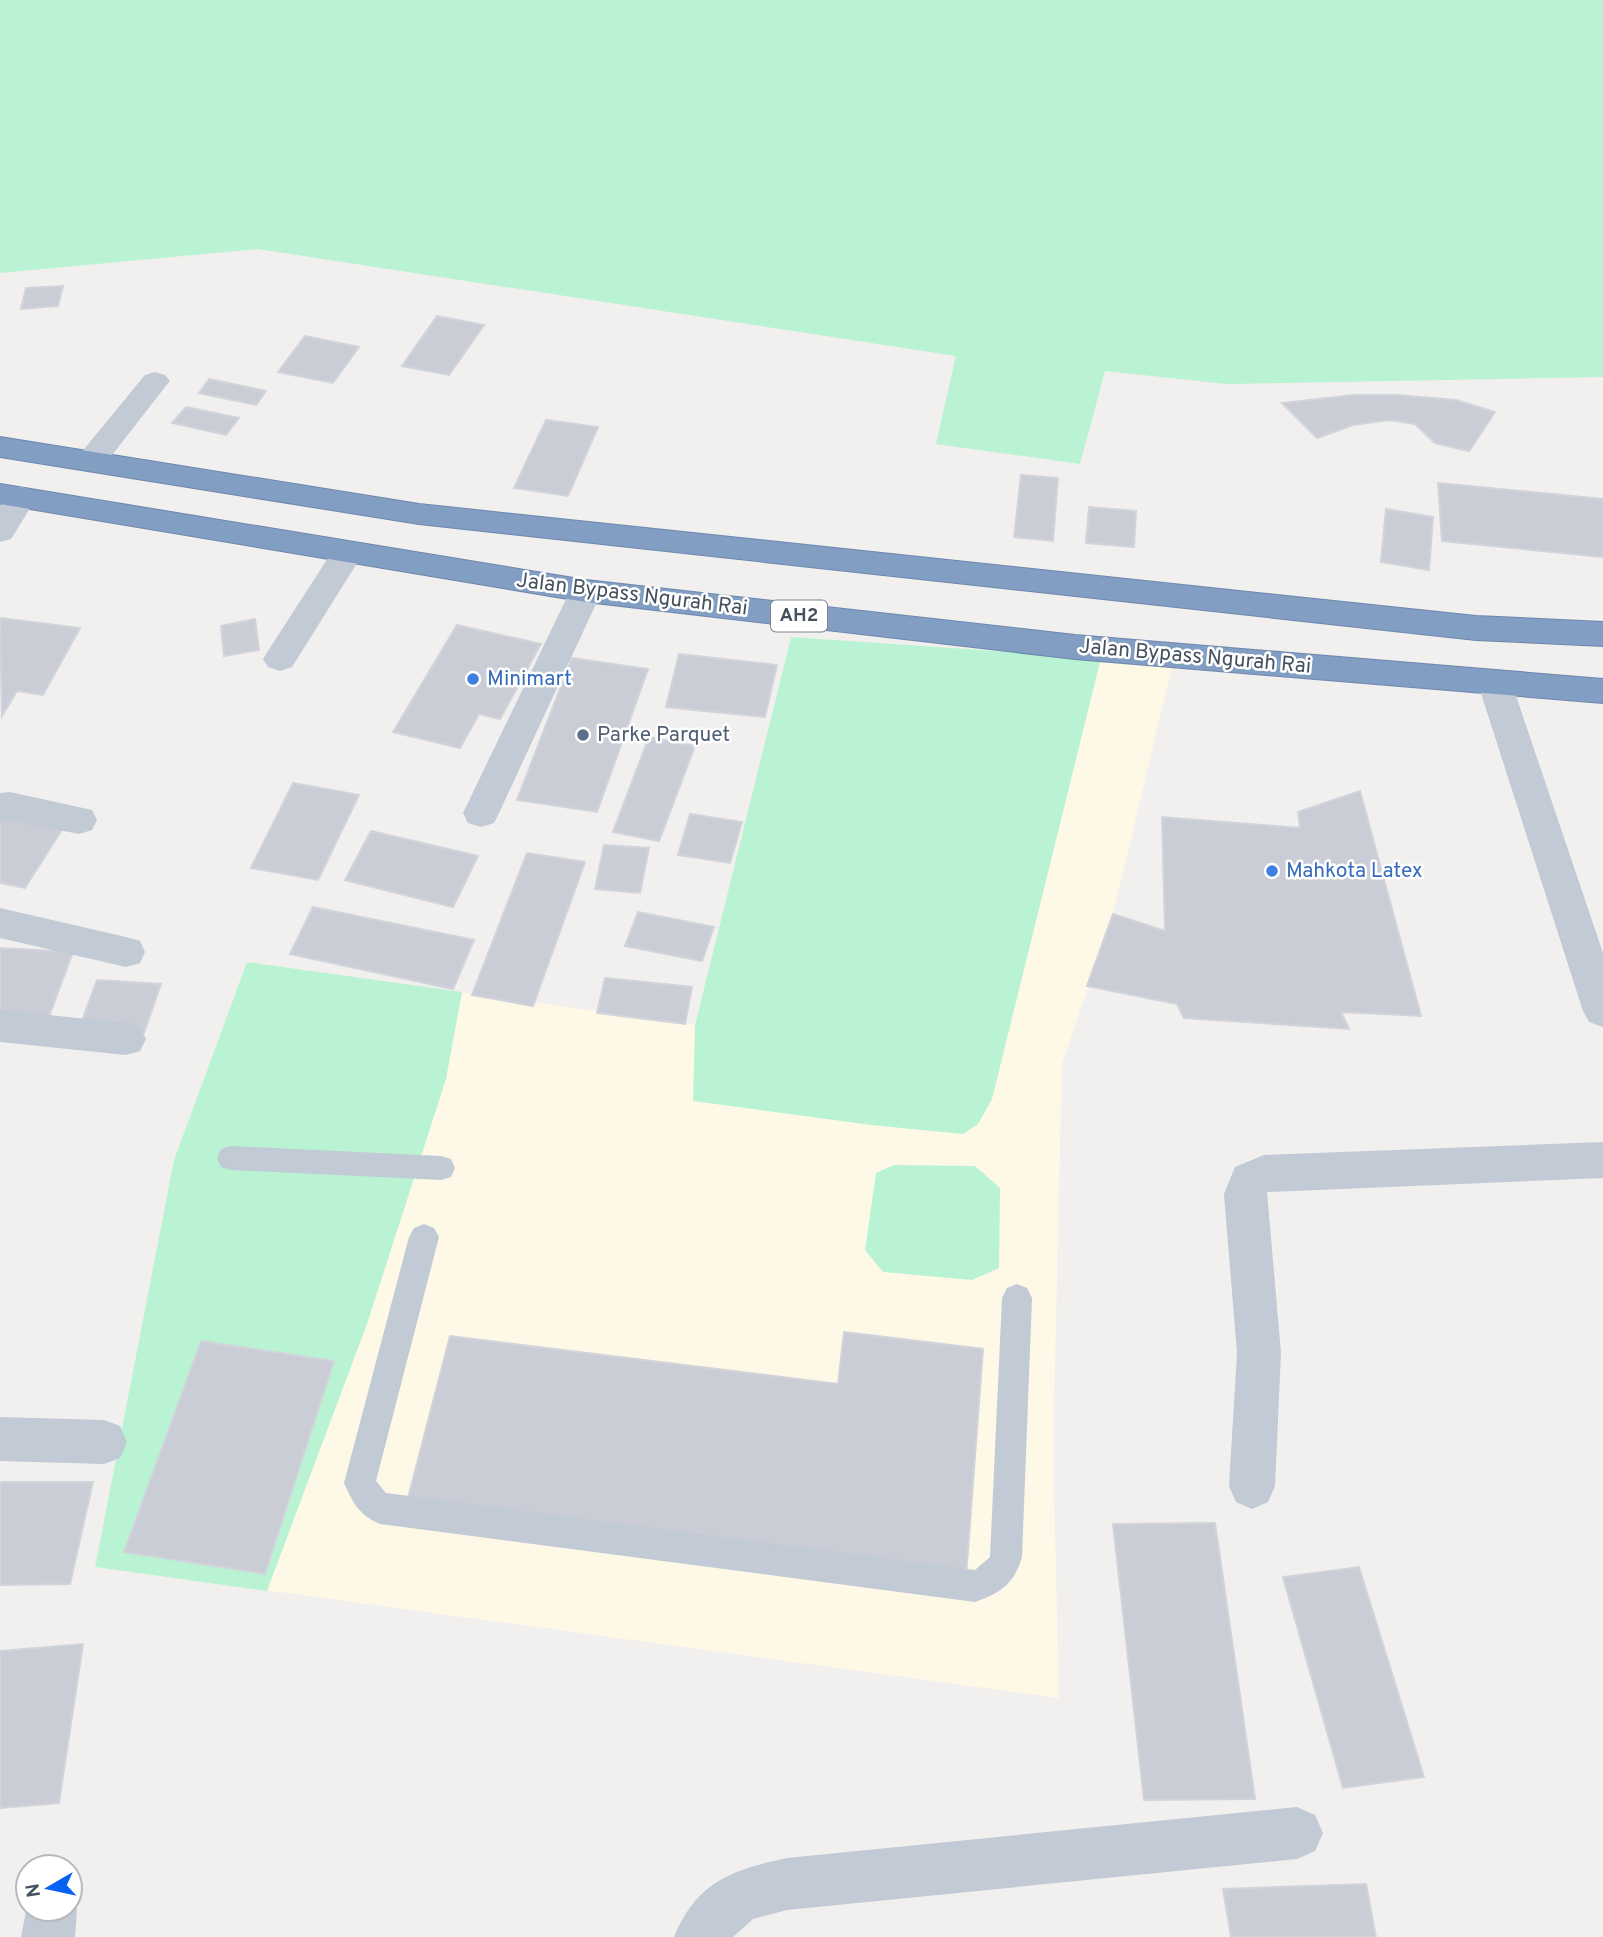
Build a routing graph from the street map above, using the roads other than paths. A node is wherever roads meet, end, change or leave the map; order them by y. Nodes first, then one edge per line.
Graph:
1 (155, 382) dead end
2 (0, 447) edge
3 (91, 461) junction
4 (11, 496) edge
5 (0, 531) edge
6 (348, 552) junction
7 (586, 591) junction
8 (1603, 634) edge
9 (280, 659) dead end
10 (1495, 684) junction
11 (1603, 691) edge
12 (0, 807) edge
13 (481, 813) dead end
14 (79, 820) dead end
15 (0, 923) edge
16 (126, 952) dead end
17 (1603, 1011) edge
18 (0, 1026) edge
19 (126, 1040) dead end
20 (231, 1158) dead end
21 (1603, 1160) edge
22 (441, 1168) dead end
23 (424, 1237) dead end
24 (1017, 1298) dead end
25 (0, 1439) edge
26 (104, 1442) dead end
27 (1252, 1486) dead end
28 (1297, 1833) dead end
29 (701, 1937) edge

1 - 3 street
2 - 3 highway
3 - 8 highway
4 - 5 street
4 - 6 highway, Jalan Bypass Ngurah Rai / AH2
6 - 7 highway, Jalan Bypass Ngurah Rai / AH2
6 - 9 street
7 - 10 highway, Jalan Bypass Ngurah Rai / AH2
7 - 13 street
10 - 11 highway, Jalan Bypass Ngurah Rai / AH2
10 - 17 street
12 - 14 street
15 - 16 street
18 - 19 street
20 - 22 lane
21 - 27 street
23 - 24 lane
25 - 26 street
28 - 29 street

